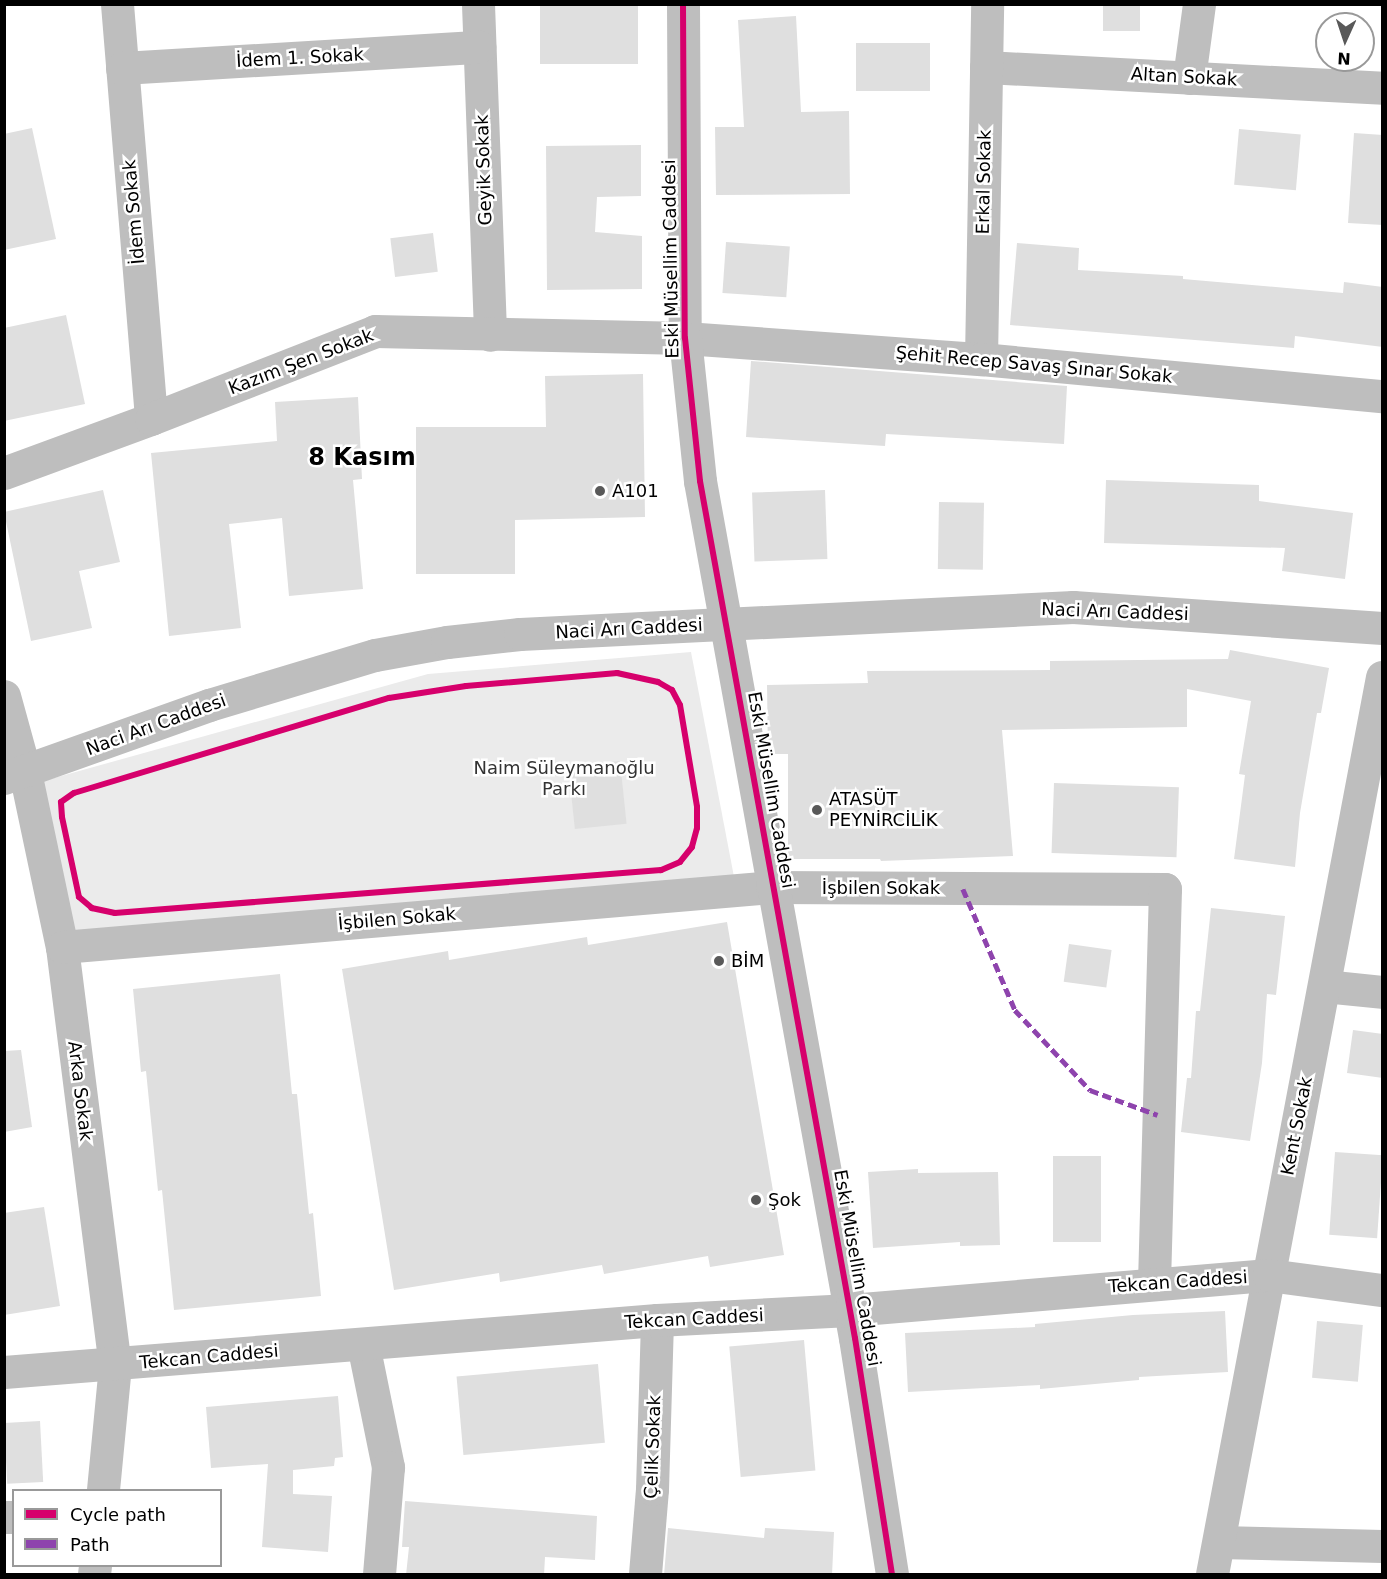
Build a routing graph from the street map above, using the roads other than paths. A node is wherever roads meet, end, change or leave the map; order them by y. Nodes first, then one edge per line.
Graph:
1 (117, 4) edge
2 (478, 4) edge
3 (683, 4) edge
4 (987, 4) edge
5 (1199, 4) edge
6 (479, 47) junction
7 (986, 67) junction
8 (122, 68) junction
9 (1189, 78) junction
10 (1383, 87) edge
11 (490, 335) junction
12 (685, 338) junction
13 (981, 359) junction
14 (1383, 396) edge
15 (151, 419) junction
16 (4, 473) edge
17 (726, 624) junction
18 (1383, 628) edge
19 (1383, 677) edge
20 (4, 696) edge
21 (15, 775) edge
22 (772, 887) junction
23 (62, 947) junction
24 (1324, 986) junction
25 (1383, 992) edge
26 (1269, 1275) junction
27 (1154, 1283) junction
28 (1383, 1290) edge
29 (850, 1310) junction
30 (657, 1320) junction
31 (363, 1344) junction
32 (115, 1365) junction
33 (4, 1372) edge
34 (103, 1489) edge
35 (1219, 1542) junction
36 (1383, 1546) edge
37 (379, 1575) edge
38 (645, 1575) edge
39 (892, 1575) edge
40 (1212, 1575) edge

1 - 8 street, İdem Sokak
2 - 6 street, Geyik Sokak
3 - 12 street, Eski Müsellim Caddesi
4 - 7 street, Erkal Sokak
5 - 9 street
6 - 8 street, İdem 1. Sokak
6 - 11 street, Geyik Sokak
7 - 9 street, Altan Sokak
7 - 13 street, Erkal Sokak
8 - 15 street, İdem Sokak
9 - 10 street, Altan Sokak
11 - 12 street, Kazım Şen Sokak
11 - 15 street, Kazım Şen Sokak
12 - 13 street, Şehit Recep Savaş Sınar Sokak
12 - 17 street, Eski Müsellim Caddesi
13 - 14 street, Şehit Recep Savaş Sınar Sokak
15 - 16 street, Kazım Şen Sokak
17 - 18 street, Naci Arı Caddesi
17 - 21 street, Naci Arı Caddesi
17 - 22 street, Eski Müsellim Caddesi
19 - 24 street, Kent Sokak
20 - 21 street, Arka Sokak
21 - 23 street, Arka Sokak
22 - 23 street, İşbilen Sokak
22 - 27 street, İşbilen Sokak
22 - 29 street, Eski Müsellim Caddesi
23 - 32 street, Arka Sokak
24 - 25 street
24 - 26 street, Kent Sokak
26 - 27 street, Tekcan Caddesi
26 - 28 street, Tekcan Caddesi
26 - 35 street, Kent Sokak
27 - 29 street, Tekcan Caddesi
29 - 30 street, Tekcan Caddesi
29 - 39 street, Eski Müsellim Caddesi
30 - 31 street, Tekcan Caddesi
30 - 38 street, Çelik Sokak
31 - 32 street, Tekcan Caddesi
31 - 37 street
32 - 33 street, Tekcan Caddesi
32 - 34 street, Arka Sokak
35 - 36 street
35 - 40 street, Kent Sokak

